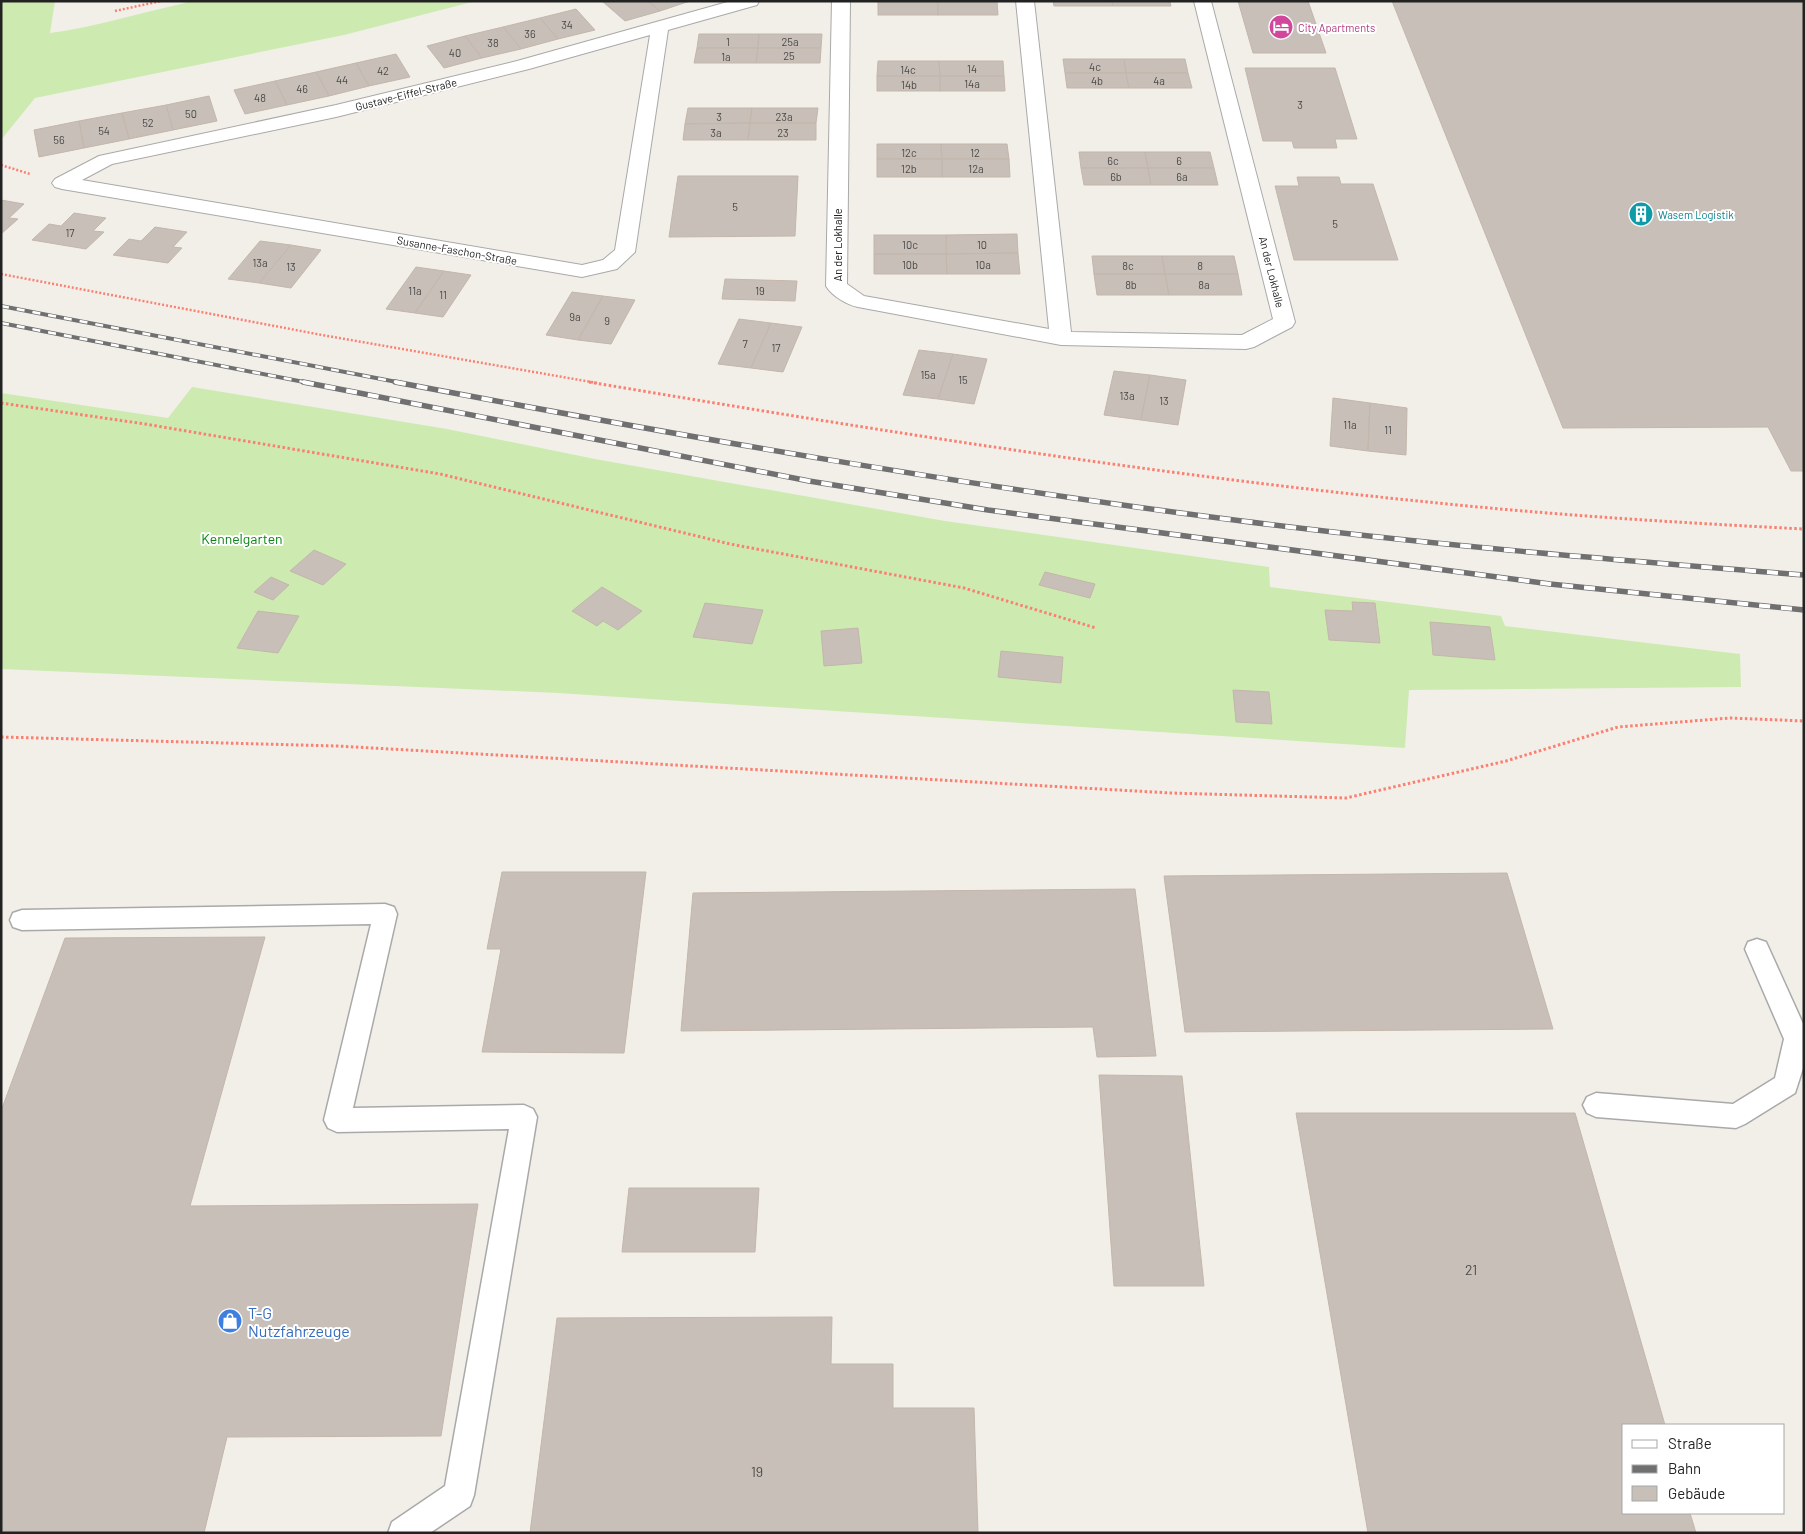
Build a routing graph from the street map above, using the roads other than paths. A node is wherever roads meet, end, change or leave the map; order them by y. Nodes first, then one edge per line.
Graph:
1 (750, 1) edge
2 (841, 1) edge
3 (1025, 1) edge
4 (1202, 1) edge
5 (660, 28) junction
6 (62, 183) joint
7 (1061, 338) junction
8 (22, 920) dead end
9 (1757, 949) dead end
10 (1596, 1105) dead end
11 (404, 1533) edge

1 - 5 street, Gustave-Eiffel-Straße
2 - 7 street, An der Lokhalle
3 - 7 street
4 - 7 street, An der Lokhalle
5 - 6 street, Gustave-Eiffel-Straße
5 - 6 street, Susanne-Faschon-Straße
8 - 11 lane
9 - 10 lane

